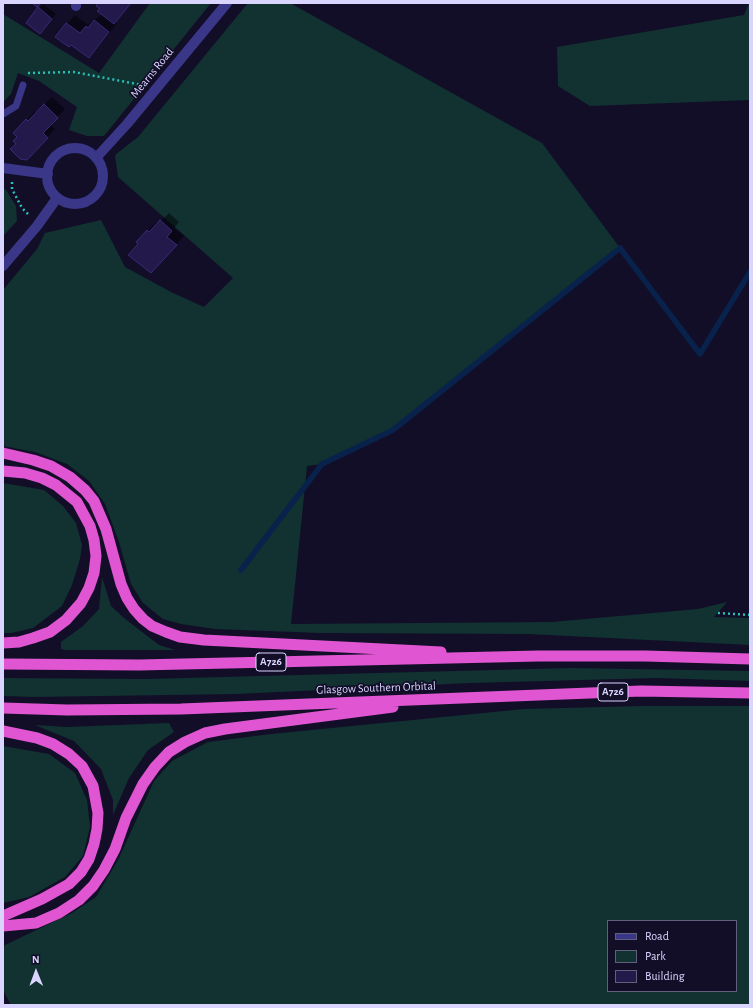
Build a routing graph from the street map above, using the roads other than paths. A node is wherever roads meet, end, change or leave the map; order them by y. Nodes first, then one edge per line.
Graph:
1 (227, 3) edge
2 (23, 84) dead end
3 (3, 114) edge
4 (96, 158) junction
5 (3, 168) edge
6 (48, 174) junction
7 (57, 198) junction
8 (3, 266) edge
9 (3, 453) edge
10 (3, 471) edge
11 (3, 643) edge
12 (540, 656) junction
13 (750, 659) edge
14 (3, 664) edge
15 (750, 693) edge
16 (475, 697) junction
17 (3, 708) edge
18 (3, 731) edge
19 (3, 916) edge
20 (3, 926) edge

1 - 4 street, Mearns Road
2 - 3 lane
4 - 6 street
4 - 7 street
5 - 6 street
6 - 7 street
7 - 8 street
9 - 12 highway
10 - 11 highway
12 - 13 highway, A726
12 - 14 highway, A726
15 - 16 highway, Glasgow Southern Orbital / A726
16 - 17 highway, Glasgow Southern Orbital / A726
16 - 20 highway
18 - 19 highway

